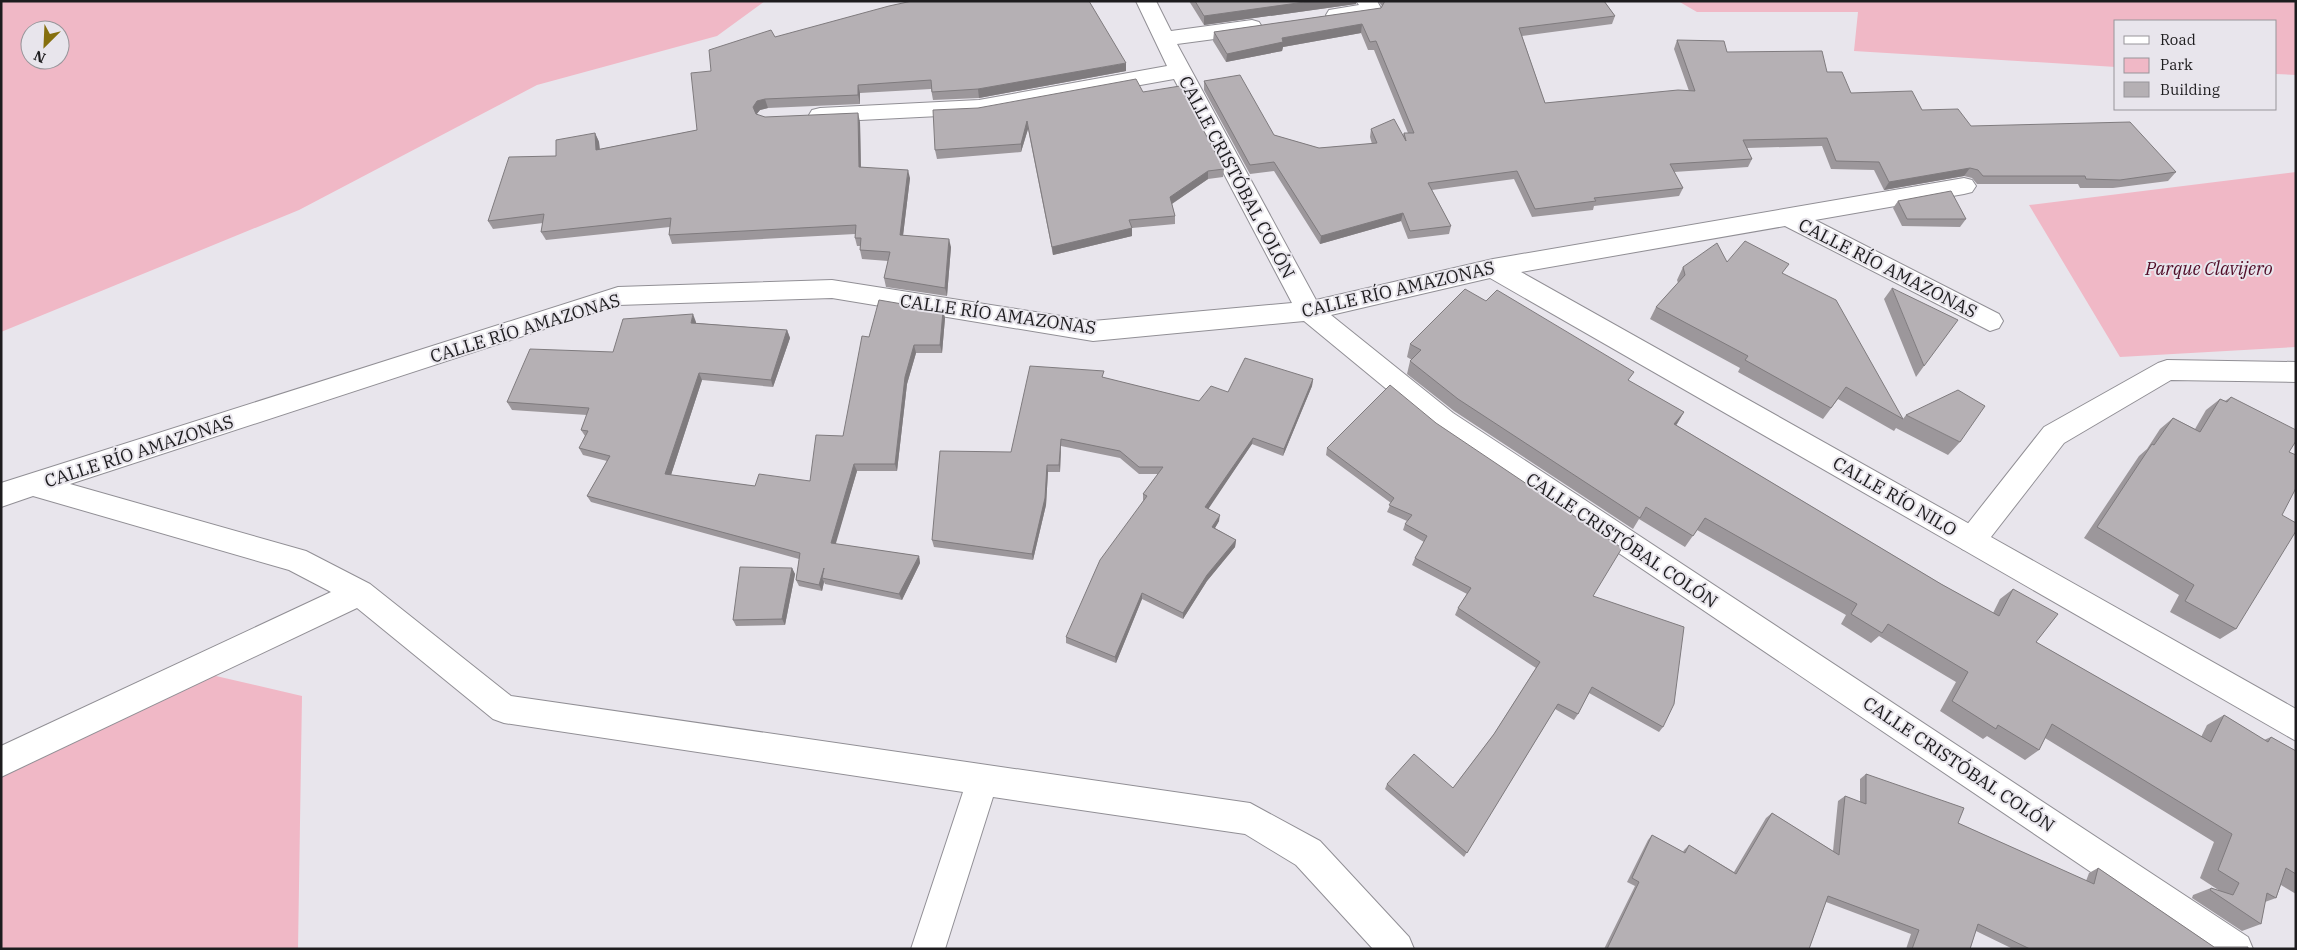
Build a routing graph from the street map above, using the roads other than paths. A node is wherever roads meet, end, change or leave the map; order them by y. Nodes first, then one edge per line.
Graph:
1 (1146, 1) edge
2 (1366, 1) edge
3 (1313, 18) edge
4 (1273, 24) edge
5 (1165, 39) junction
6 (1180, 72) junction
7 (797, 116) edge
8 (1964, 186) dead end
9 (1788, 217) junction
10 (1493, 268) junction
11 (1309, 311) junction
12 (1990, 321) dead end
13 (2296, 372) edge
14 (33, 485) junction
15 (1, 495) edge
16 (1972, 540) junction
17 (360, 593) junction
18 (2296, 726) edge
19 (1, 762) edge
20 (983, 779) junction
21 (928, 949) edge
22 (1397, 949) edge
23 (2236, 949) edge

1 - 5 street, CALLE CRISTÓBAL COLÓN
2 - 3 street
4 - 5 street
5 - 6 street, CALLE CRISTÓBAL COLÓN
6 - 7 street
6 - 11 street, CALLE CRISTÓBAL COLÓN
8 - 9 street
9 - 10 street, CALLE RÍO AMAZONAS
9 - 12 street, CALLE RÍO AMAZONAS
10 - 11 street, CALLE RÍO AMAZONAS
10 - 16 street, CALLE RÍO NILO
11 - 14 street, CALLE RÍO AMAZONAS
11 - 23 street, CALLE CRISTÓBAL COLÓN
13 - 16 street
14 - 15 street, CALLE RÍO AMAZONAS
14 - 17 street
16 - 18 street, CALLE RÍO NILO
17 - 19 street
17 - 20 street
20 - 21 street
20 - 22 street

